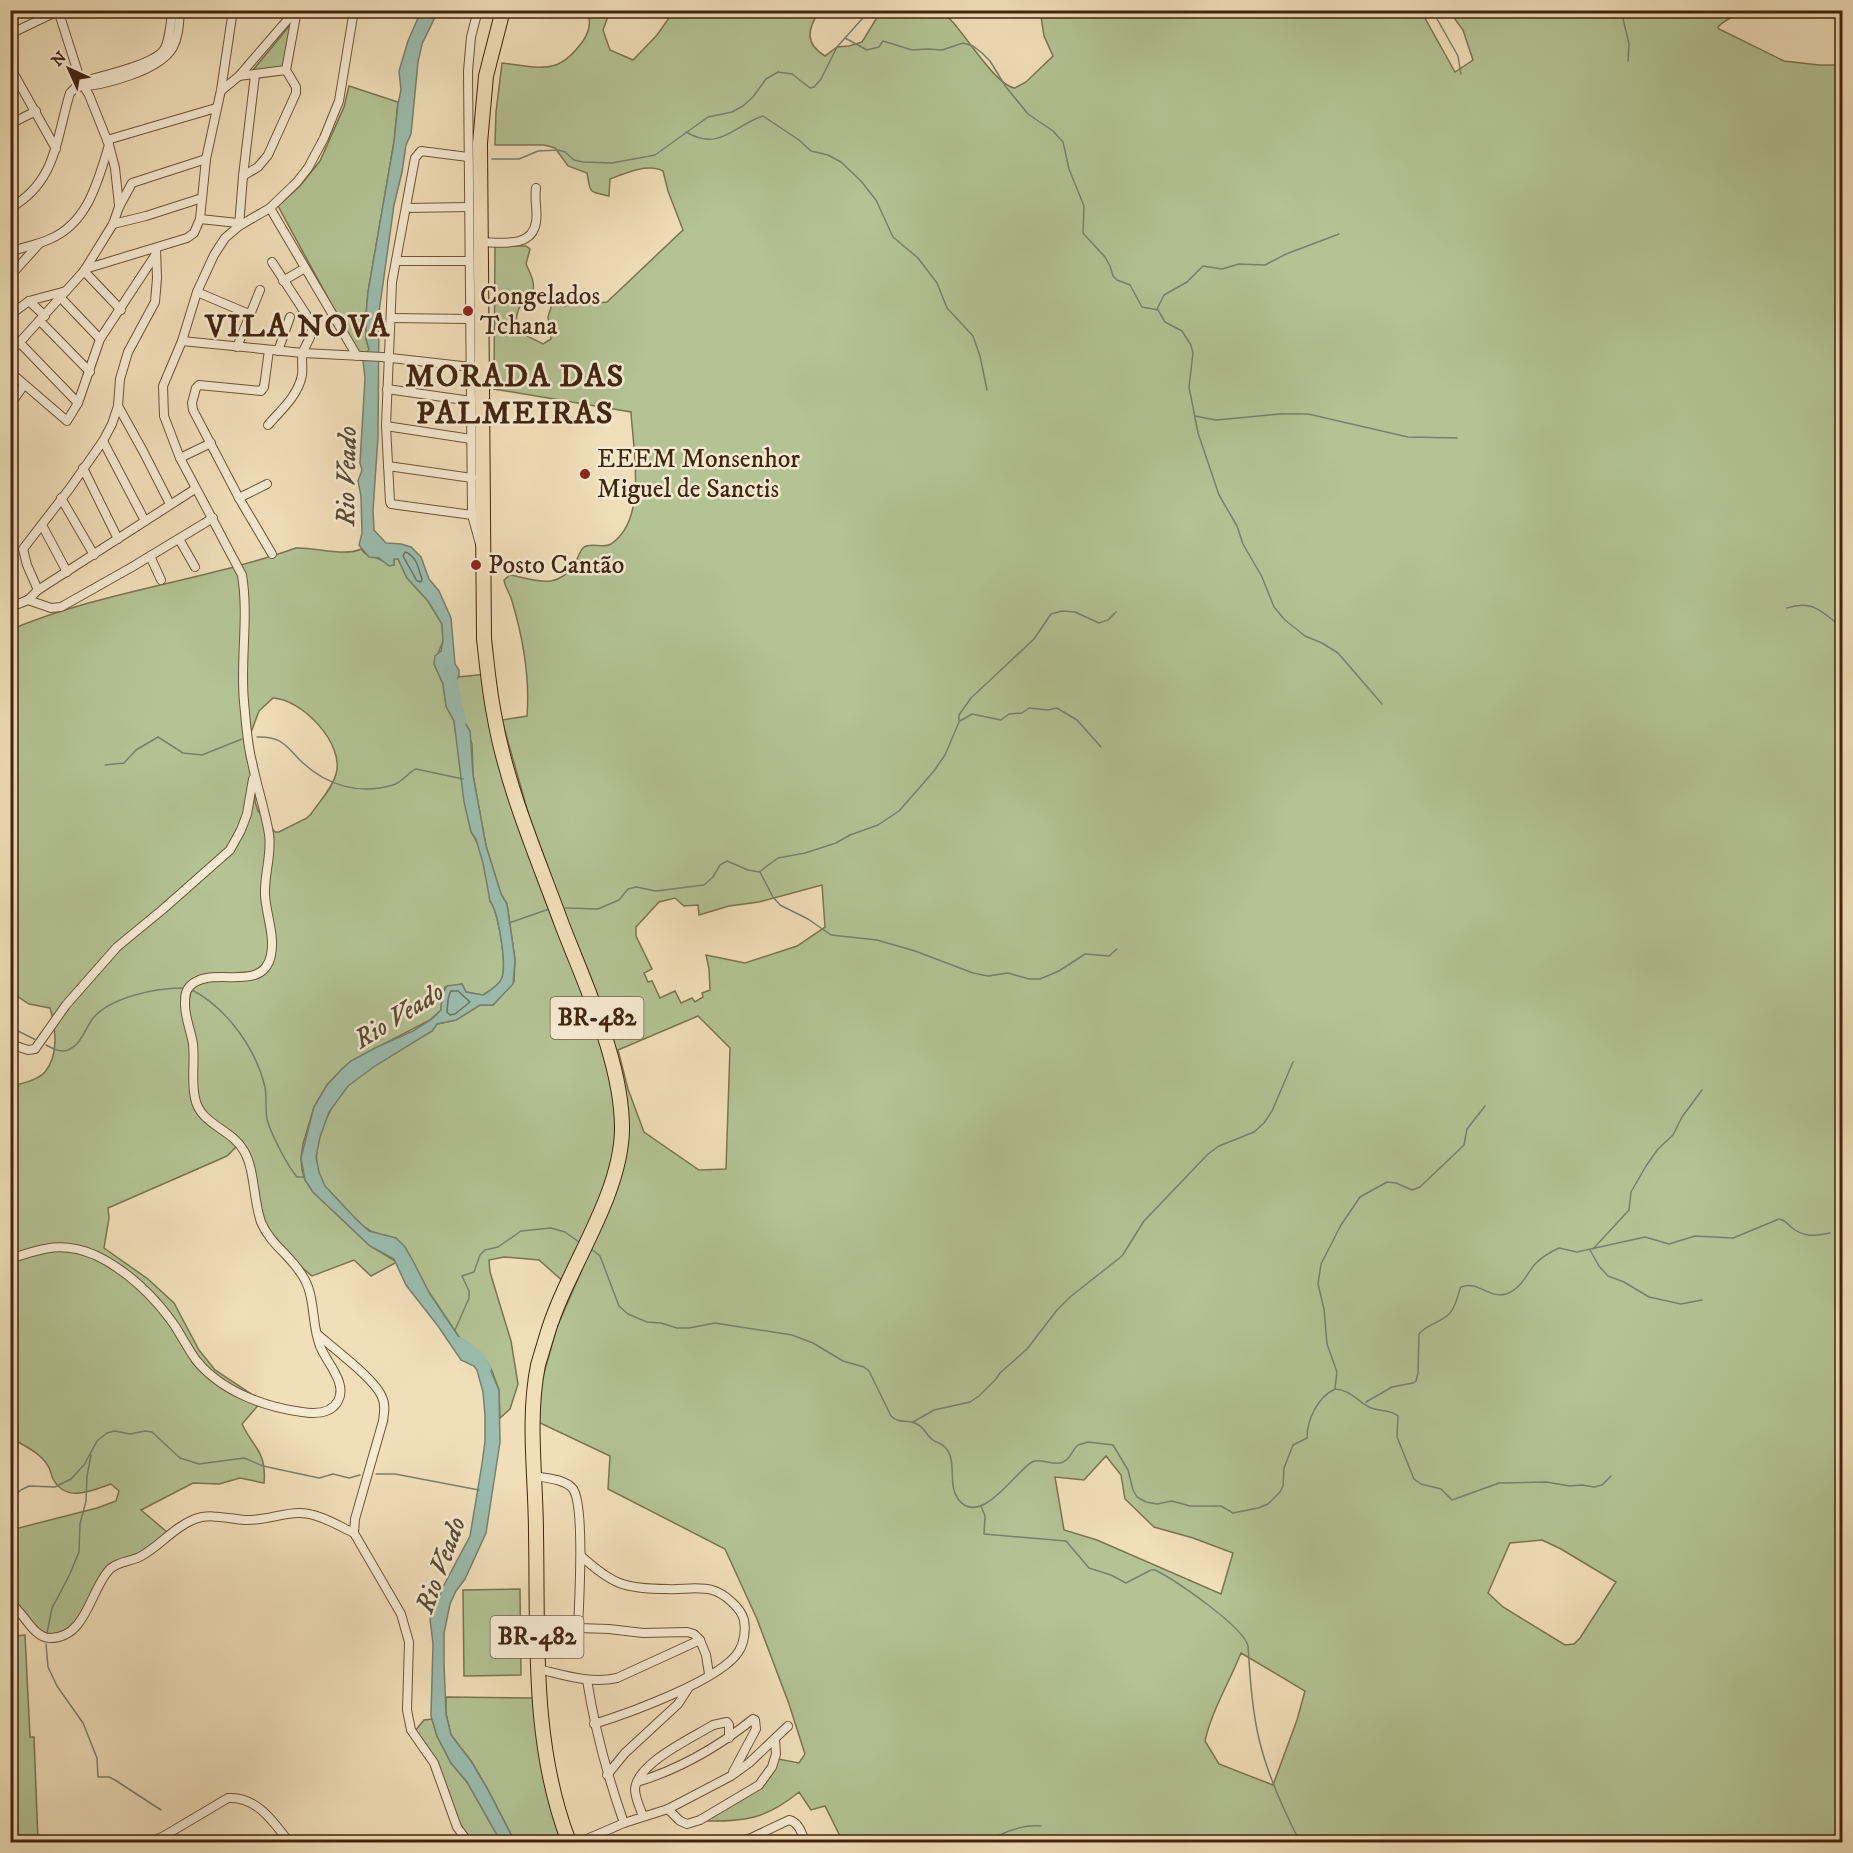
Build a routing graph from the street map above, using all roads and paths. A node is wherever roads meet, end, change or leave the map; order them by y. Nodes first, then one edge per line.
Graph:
1 (172, 10) edge
2 (180, 10) edge
3 (232, 10) edge
4 (297, 10) edge
5 (354, 10) edge
6 (478, 10) edge
7 (503, 10) edge
8 (58, 11) edge
9 (10, 34) edge
10 (10, 67) edge
11 (286, 70) junction
12 (255, 75) junction
13 (238, 76) junction
14 (81, 85) junction
15 (221, 90) junction
16 (216, 108) junction
17 (36, 111) junction
18 (10, 124) edge
19 (108, 142) junction
20 (56, 149) junction
21 (468, 158) junction
22 (206, 159) junction
23 (243, 176) junction
24 (536, 188) dead end
25 (201, 198) junction
26 (119, 207) junction
27 (469, 207) junction
28 (10, 208) edge
29 (270, 208) junction
30 (406, 208) junction
31 (200, 219) junction
32 (113, 224) junction
33 (239, 225) junction
34 (479, 242) junction
35 (40, 243) junction
36 (156, 250) junction
37 (10, 252) edge
38 (396, 261) junction
39 (469, 261) junction
40 (272, 262) dead end
41 (305, 268) junction
42 (84, 270) junction
43 (10, 276) edge
44 (283, 281) junction
45 (260, 290) dead end
46 (197, 292) junction
47 (63, 294) junction
48 (29, 301) junction
49 (121, 310) junction
50 (249, 314) junction
51 (10, 315) edge
52 (290, 317) dead end
53 (43, 318) junction
54 (391, 318) junction
55 (470, 319) junction
56 (100, 339) junction
57 (182, 340) junction
58 (20, 342) junction
59 (237, 347) junction
60 (274, 350) junction
61 (10, 353) edge
62 (303, 353) junction
63 (357, 356) junction
64 (386, 358) junction
65 (471, 367) junction
66 (10, 372) edge
67 (90, 372) junction
68 (24, 385) junction
69 (387, 389) junction
70 (471, 402) junction
71 (78, 403) junction
72 (10, 405) edge
73 (118, 406) junction
74 (268, 425) dead end
75 (386, 426) junction
76 (471, 439) junction
77 (103, 441) junction
78 (210, 443) junction
79 (180, 458) junction
80 (388, 466) junction
81 (83, 468) junction
82 (472, 478) junction
83 (267, 484) dead end
84 (195, 489) junction
85 (61, 498) junction
86 (239, 498) junction
87 (170, 504) junction
88 (472, 515) junction
89 (213, 518) junction
90 (145, 521) junction
91 (42, 525) junction
92 (118, 538) junction
93 (179, 539) junction
94 (482, 548) junction
95 (272, 554) dead end
96 (94, 555) junction
97 (150, 556) junction
98 (195, 567) dead end
99 (67, 572) junction
100 (161, 580) dead end
101 (38, 590) junction
102 (10, 597) edge
103 (28, 600) junction
104 (254, 772) junction
105 (10, 1044) edge
106 (10, 1259) edge
107 (317, 1334) junction
108 (534, 1476) junction
109 (354, 1533) junction
110 (580, 1556) junction
111 (10, 1603) edge
112 (578, 1628) junction
113 (700, 1640) junction
114 (537, 1642) junction
115 (538, 1669) junction
116 (709, 1674) junction
117 (587, 1680) junction
118 (689, 1687) junction
119 (594, 1724) junction
120 (788, 1726) dead end
121 (729, 1738) junction
122 (775, 1740) junction
123 (607, 1775) junction
124 (731, 1776) junction
125 (637, 1782) junction
126 (668, 1809) junction
127 (643, 1816) junction
128 (624, 1823) junction
129 (150, 1842) edge
130 (289, 1842) edge
131 (468, 1842) edge
132 (569, 1842) edge
133 (580, 1842) edge
134 (736, 1842) edge
135 (805, 1842) edge

1 - 14 street
2 - 14 street
3 - 15 street
4 - 11 street
4 - 13 street
5 - 29 street
6 - 21 street
7 - 34 highway, BR-482
8 - 9 street
8 - 14 street
10 - 17 street
11 - 12 street
11 - 23 street
12 - 13 street
12 - 23 street
13 - 15 street
14 - 19 street
14 - 20 street
15 - 16 street
16 - 19 street
16 - 22 street
17 - 18 street
17 - 20 street
19 - 26 street
19 - 35 street
20 - 28 street
21 - 27 street
21 - 30 street
22 - 25 street
22 - 26 street
23 - 33 street
24 - 34 street
25 - 31 street
25 - 32 street
26 - 32 street
27 - 30 street
27 - 39 street
29 - 33 street
29 - 41 street
30 - 38 street
31 - 33 street
31 - 36 street
32 - 42 street
33 - 46 street
34 - 94 highway, BR-482
35 - 37 street
35 - 43 street
36 - 42 street
36 - 49 street
36 - 73 street
38 - 39 street
38 - 54 street
39 - 55 street
40 - 44 street
41 - 44 street
41 - 63 street
42 - 47 street
42 - 49 street
44 - 62 street
45 - 50 street
46 - 50 street
46 - 57 street
47 - 48 street
47 - 53 street
47 - 56 street
48 - 51 street
48 - 53 street
49 - 56 street
50 - 59 street
52 - 60 street
53 - 58 street
53 - 67 street
54 - 55 street
54 - 64 street
55 - 65 street
56 - 67 street
57 - 59 street
57 - 79 street
58 - 61 street
58 - 71 street
59 - 60 street
60 - 62 street
60 - 78 street
62 - 63 street
62 - 74 street
63 - 64 street
64 - 65 street
64 - 69 street
65 - 70 street
66 - 68 street
67 - 71 street
68 - 71 street
68 - 72 street
69 - 70 street
69 - 75 street
70 - 76 street
73 - 77 street
73 - 87 street
75 - 76 street
75 - 80 street
76 - 82 street
77 - 81 street
77 - 90 street
78 - 79 street
78 - 86 street
79 - 84 street
80 - 82 street
80 - 88 street
81 - 85 street
81 - 92 street
82 - 88 street
83 - 86 street
84 - 87 street
84 - 89 street
85 - 91 street
85 - 96 street
86 - 95 street
87 - 90 street
88 - 94 street
89 - 93 street
89 - 104 street
90 - 92 street
91 - 99 street
91 - 101 street
92 - 96 street
93 - 97 street
93 - 98 street
94 - 108 highway, BR-482
96 - 99 street
97 - 100 street
97 - 103 street
99 - 101 street
101 - 103 street
102 - 103 street
104 - 105 street
104 - 107 street
106 - 107 street
107 - 109 street
108 - 110 street
108 - 114 highway, BR-482
109 - 111 street
109 - 131 street
110 - 112 street
110 - 116 street
112 - 113 street
112 - 114 street
113 - 116 street
113 - 117 street
114 - 115 highway, BR-482
115 - 117 street
115 - 132 highway, BR-482
116 - 118 street
117 - 119 street
118 - 119 street
118 - 123 street
119 - 123 street
120 - 122 street
121 - 124 street
121 - 125 street
121 - 125 street
122 - 124 street
122 - 126 street
123 - 128 street
124 - 126 street
125 - 127 street
126 - 127 street
127 - 128 street
128 - 133 street
129 - 130 street
134 - 135 street

